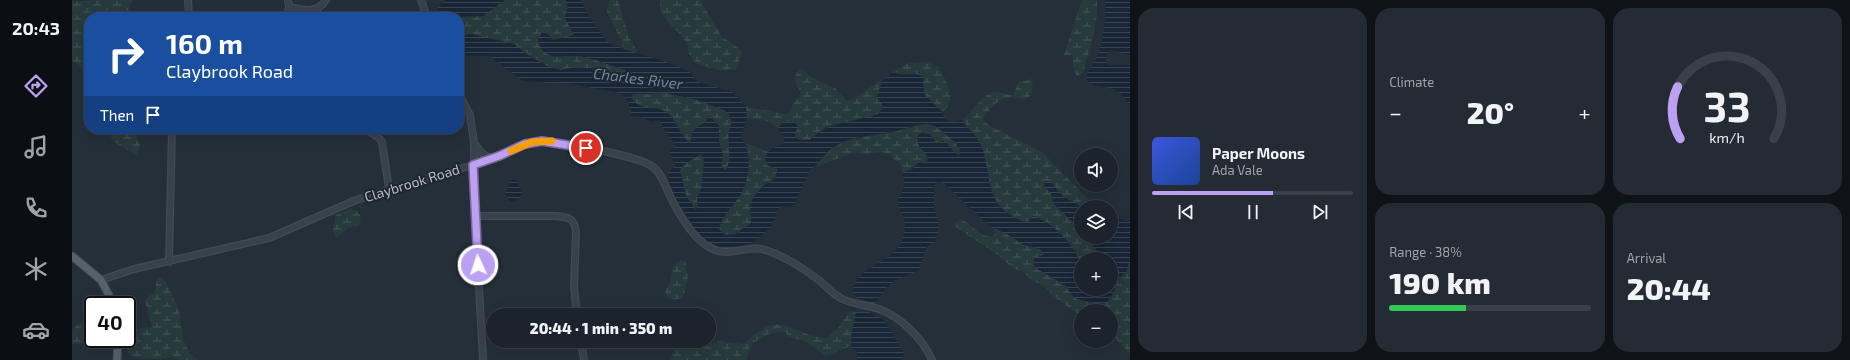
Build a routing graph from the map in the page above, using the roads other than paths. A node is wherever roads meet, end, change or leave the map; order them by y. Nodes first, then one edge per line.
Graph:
1 (188, 0) edge
2 (288, 0) edge
3 (326, 0) edge
4 (421, 0) edge
5 (289, 7) junction
6 (189, 12) edge
7 (288, 12) edge
8 (426, 12) edge
9 (464, 104) edge
10 (172, 134) edge
11 (373, 134) edge
12 (474, 144) junction
13 (491, 159) junction
14 (473, 165) junction
15 (389, 189) junction
16 (475, 216) junction
17 (72, 256) edge
18 (169, 262) junction
19 (101, 280) junction
20 (109, 296) edge
21 (576, 308) edge
22 (118, 348) edge
23 (582, 348) edge
24 (117, 360) edge
25 (483, 360) edge
26 (584, 360) edge
27 (932, 360) edge

1 - 6 street
2 - 5 street
3 - 5 street
4 - 8 street
5 - 7 street
9 - 12 street
10 - 18 street
11 - 15 street
12 - 13 street
12 - 14 street
13 - 14 street, Claybrook Road
13 - 27 street, Claybrook Road
14 - 15 street, Claybrook Road
14 - 16 street
15 - 18 street, Claybrook Road
16 - 21 street
16 - 25 street
17 - 19 main road
18 - 19 street, Claybrook Road
19 - 20 main road
22 - 24 main road
23 - 26 street

